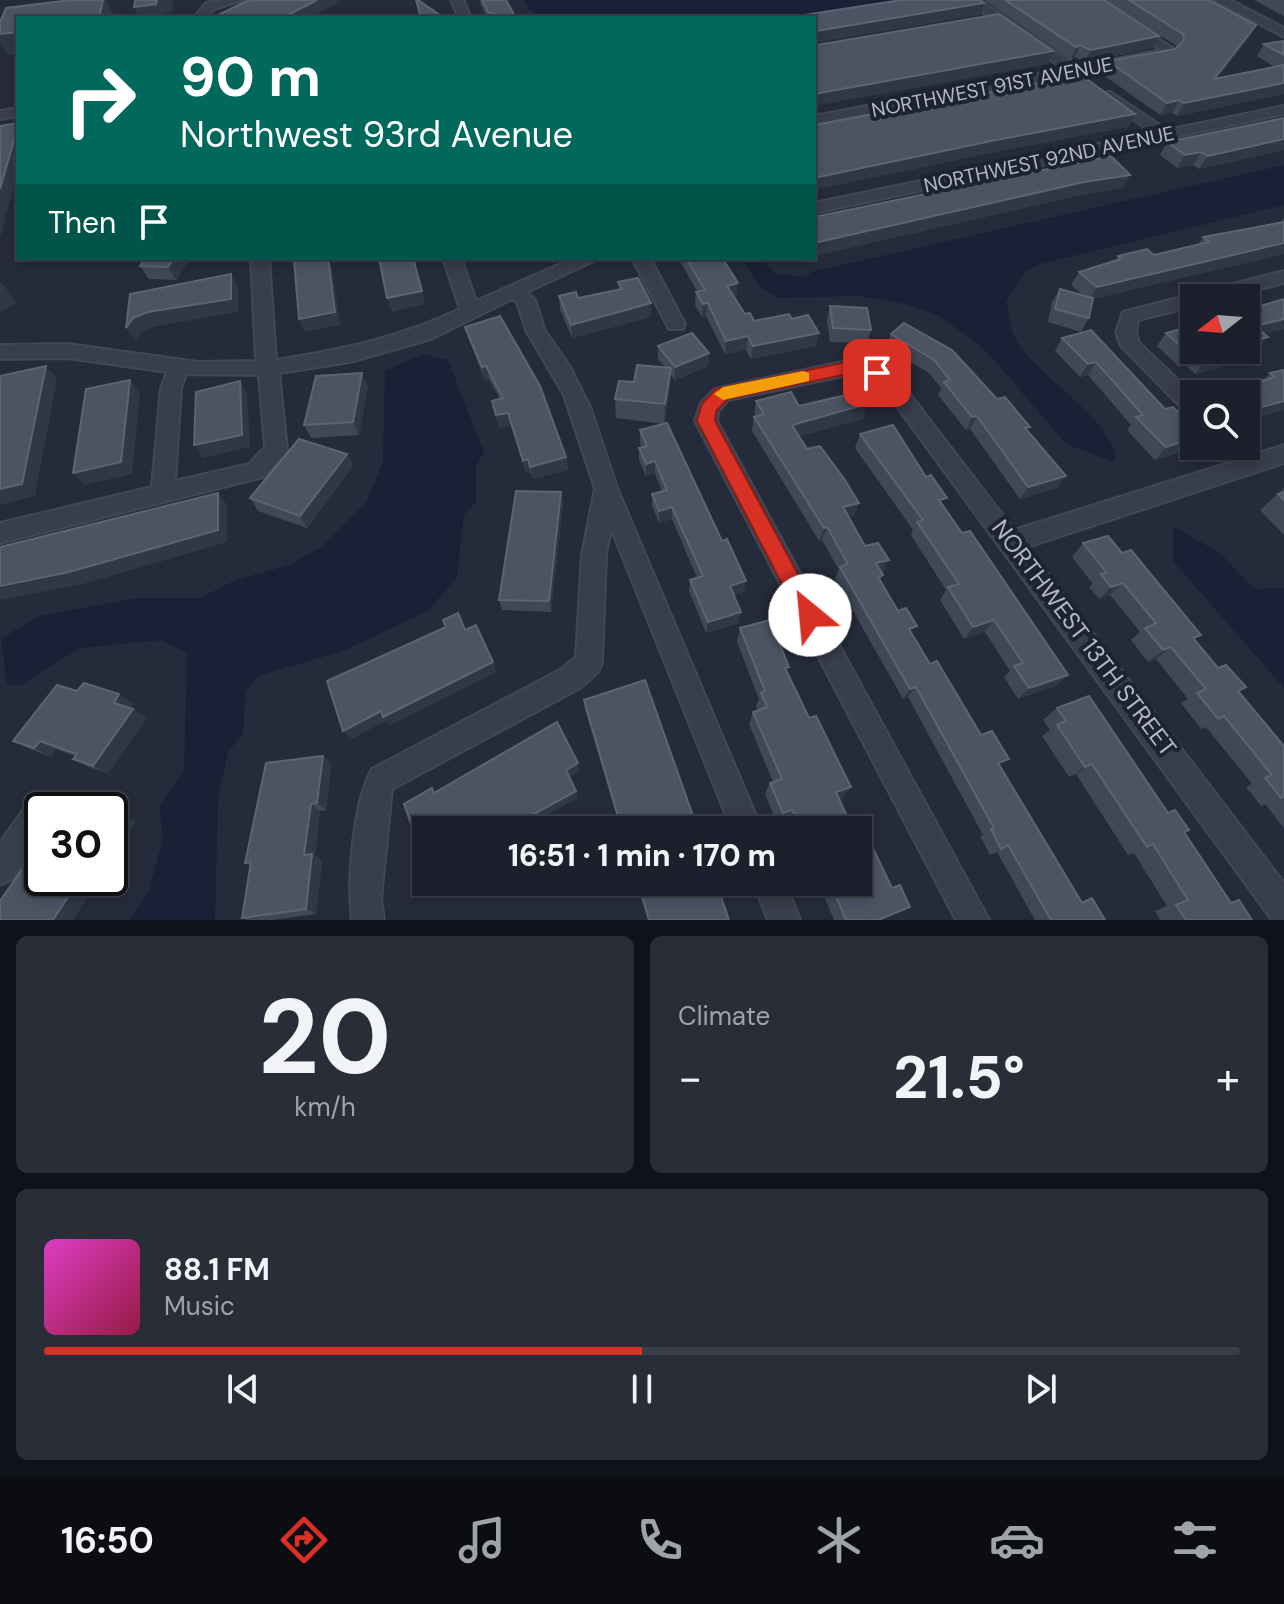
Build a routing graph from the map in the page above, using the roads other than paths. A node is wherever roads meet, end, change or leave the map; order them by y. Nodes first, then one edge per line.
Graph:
1 (237, 0) edge
2 (971, 0) edge
3 (1091, 0) edge
4 (1221, 0) edge
5 (202, 16) edge
6 (999, 19) junction
7 (971, 24) edge
8 (1284, 33) edge
9 (1076, 71) junction
10 (1089, 81) edge
11 (1101, 90) edge
12 (1284, 110) edge
13 (816, 120) edge
14 (1164, 135) junction
15 (816, 208) edge
16 (260, 260) edge
17 (453, 260) edge
18 (586, 260) edge
19 (642, 260) edge
20 (1284, 277) edge
21 (1256, 284) edge
22 (513, 291) junction
23 (1180, 304) edge
24 (471, 313) junction
25 (676, 324) dead end
26 (0, 352) edge
27 (178, 368) junction
28 (268, 368) junction
29 (1180, 394) edge
30 (1284, 454) edge
31 (1248, 460) edge
32 (1252, 464) junction
33 (606, 488) junction
34 (163, 494) junction
35 (0, 533) edge
36 (1013, 541) junction
37 (741, 816) edge
38 (24, 836) edge
39 (0, 869) edge
40 (775, 896) edge
41 (1284, 909) edge
42 (368, 920) edge
43 (784, 920) edge
44 (973, 920) edge

1 - 5 street
2 - 6 street
3 - 9 street, NORTHWEST 91ST AVENUE
4 - 8 street
6 - 7 street
6 - 9 street
9 - 10 street
9 - 13 street, NORTHWEST 91ST AVENUE
11 - 14 street
12 - 14 street, NORTHWEST 92ND AVENUE
14 - 15 street, NORTHWEST 92ND AVENUE
16 - 28 street
17 - 24 street
18 - 22 street
19 - 25 street
20 - 21 street
22 - 24 street
22 - 33 street
23 - 29 street
24 - 28 street
26 - 27 street
27 - 28 street
27 - 34 street
28 - 34 street
30 - 32 street
31 - 32 street
32 - 36 street
33 - 37 street
33 - 42 street
34 - 35 street
36 - 41 street, NORTHWEST 13TH STREET
36 - 44 street, NORTHWEST 13TH STREET
38 - 39 street
40 - 43 street

